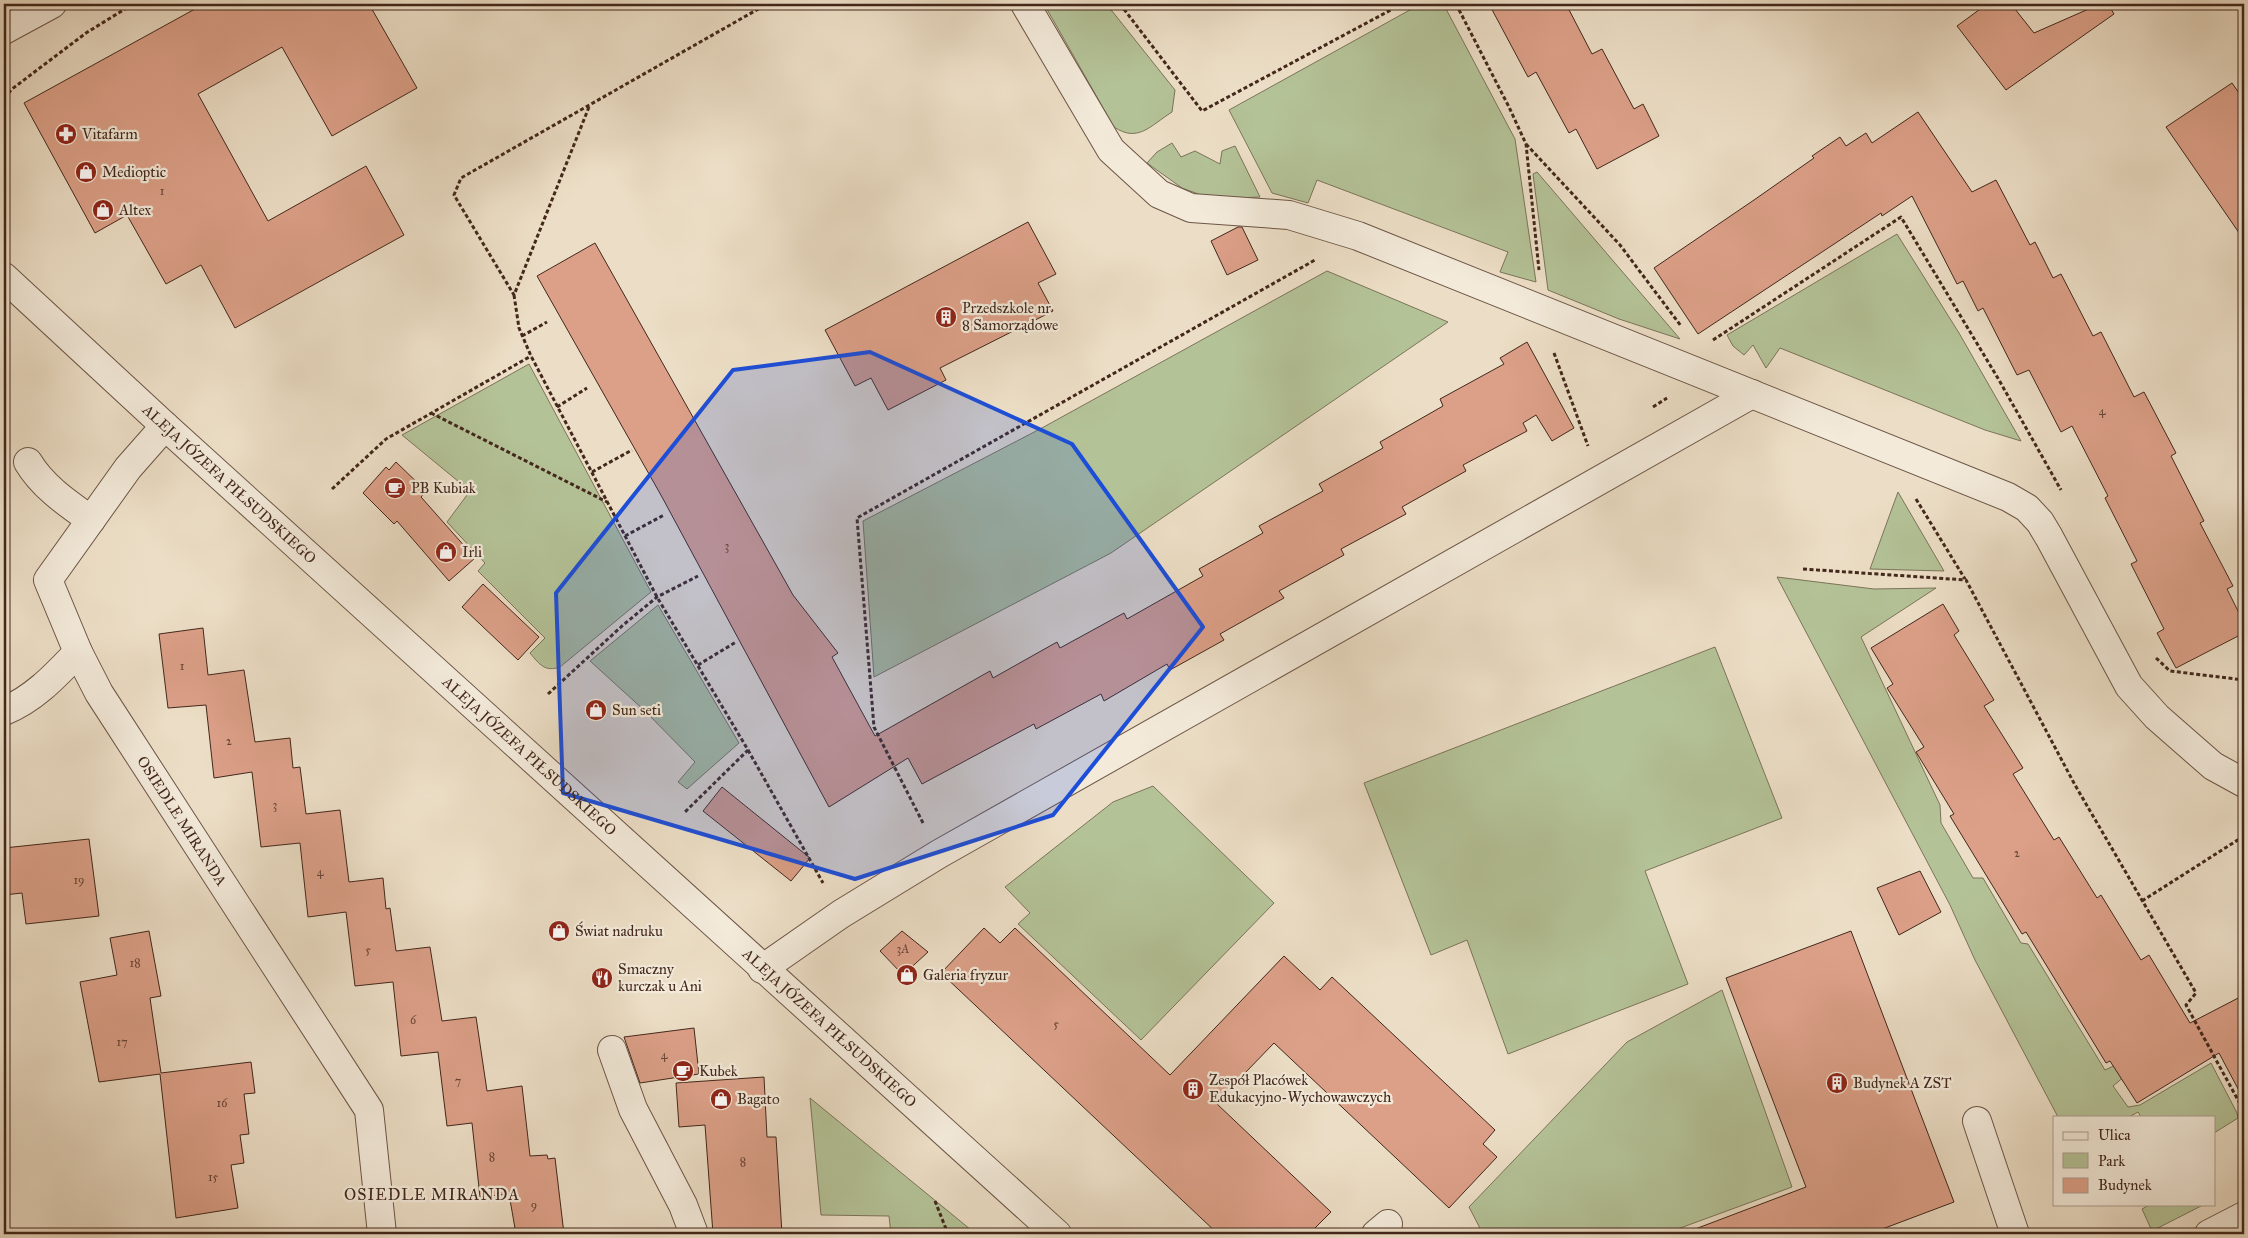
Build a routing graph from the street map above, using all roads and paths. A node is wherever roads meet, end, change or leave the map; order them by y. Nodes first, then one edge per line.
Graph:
1 (52, 4) edge
2 (133, 4) edge
3 (766, 4) edge
4 (1025, 4) edge
5 (1120, 4) edge
6 (1402, 4) edge
7 (1456, 4) edge
8 (4, 30) edge
9 (4, 98) edge
10 (589, 106) junction
11 (1526, 144) junction
12 (1322, 256) dead end
13 (1539, 276) dead end
14 (4, 277) edge
15 (514, 295) junction
16 (546, 322) dead end
17 (1684, 330) dead end
18 (522, 336) junction
19 (1705, 345) dead end
20 (531, 356) junction
21 (587, 388) dead end
22 (1752, 394) junction
23 (557, 406) junction
24 (431, 413) junction
25 (165, 426) junction
26 (632, 450) dead end
27 (28, 462) dead end
28 (592, 472) junction
29 (332, 489) dead end
30 (2066, 497) dead end
31 (1915, 498) dead end
32 (608, 502) junction
33 (664, 515) dead end
34 (91, 520) junction
35 (625, 536) junction
36 (1803, 569) dead end
37 (698, 576) dead end
38 (1966, 580) junction
39 (658, 597) junction
40 (736, 642) dead end
41 (78, 652) junction
42 (2153, 655) dead end
43 (698, 665) junction
44 (2244, 680) edge
45 (548, 694) dead end
46 (4, 711) edge
47 (748, 750) junction
48 (2244, 784) edge
49 (685, 812) dead end
50 (2244, 836) edge
51 (939, 854) junction
52 (2142, 901) junction
53 (841, 914) junction
54 (762, 968) junction
55 (612, 1050) dead end
56 (2244, 1111) edge
57 (1977, 1121) dead end
58 (935, 1201) dead end
59 (2244, 1216) edge
60 (382, 1234) edge
61 (694, 1234) edge
62 (948, 1234) edge
63 (1057, 1234) edge
64 (2015, 1234) edge
65 (2209, 1234) edge

1 - 8 street
2 - 9 path
3 - 10 path
4 - 22 street
5 - 6 path
7 - 11 path
10 - 15 path
10 - 15 path
11 - 13 path
11 - 17 path
12 - 51 path
14 - 25 street, ALEJA JÓZEFA PIŁSUDSKIEGO
15 - 18 path
16 - 18 path
18 - 20 path
19 - 30 path
20 - 23 path
20 - 24 path
21 - 23 path
22 - 48 street
22 - 51 street
23 - 28 path
24 - 29 path
24 - 32 path
25 - 34 street, OSIEDLE MIRANDA
25 - 54 street, ALEJA JÓZEFA PIŁSUDSKIEGO
26 - 28 path
27 - 34 street
28 - 32 path
31 - 38 path
32 - 35 path
33 - 35 path
34 - 41 street, OSIEDLE MIRANDA
35 - 39 path
36 - 38 path
37 - 39 path
38 - 52 path
39 - 43 path
39 - 45 path
40 - 43 path
41 - 46 street
41 - 60 street, OSIEDLE MIRANDA
42 - 44 path
43 - 47 path
47 - 49 path
47 - 53 path
50 - 52 path
51 - 53 street
52 - 56 path
53 - 54 street
54 - 63 street, ALEJA JÓZEFA PIŁSUDSKIEGO
55 - 61 street
57 - 64 street
58 - 62 path
59 - 65 street

